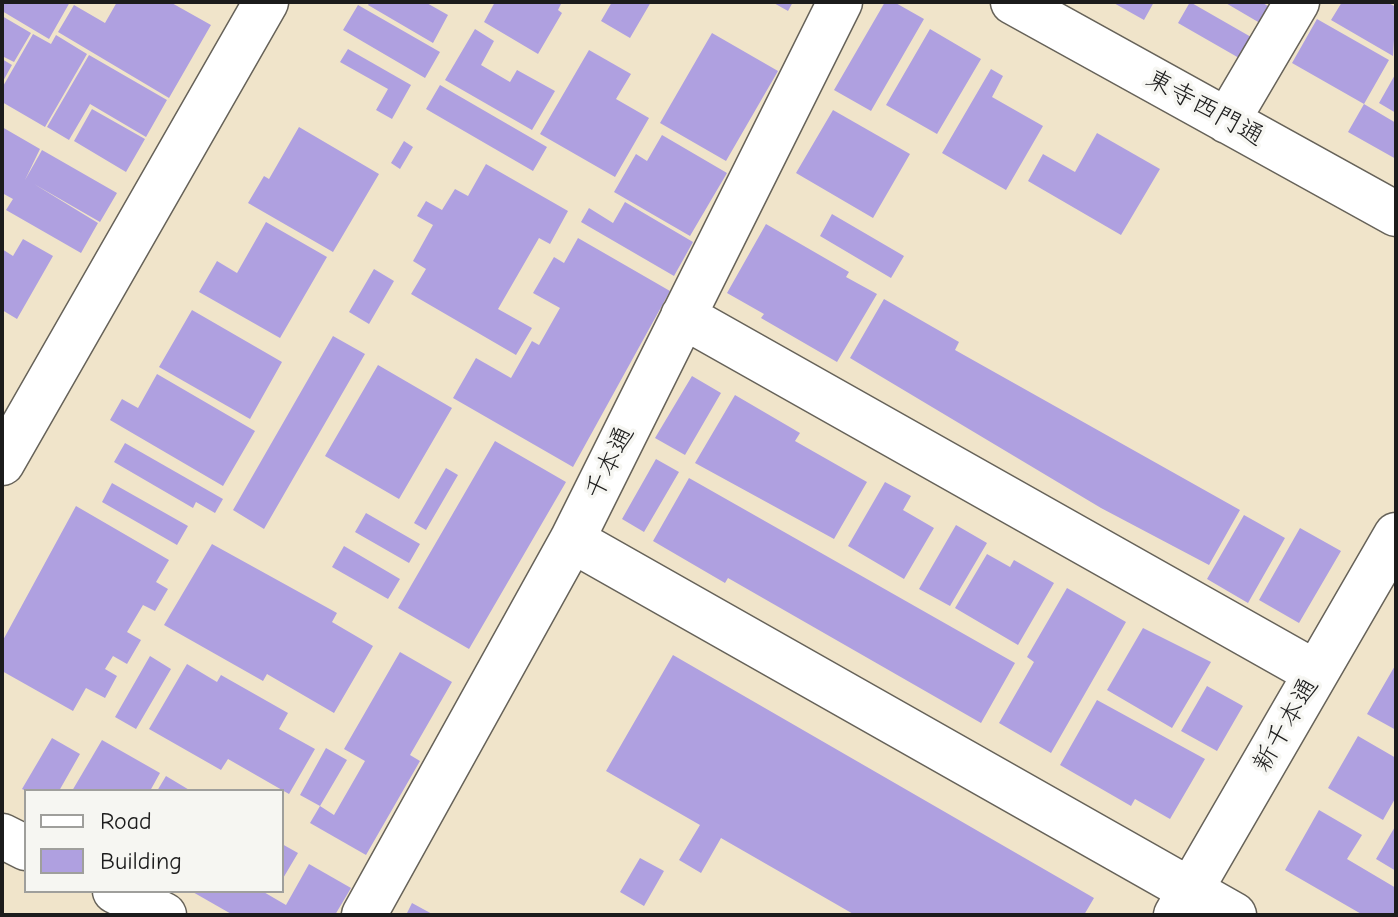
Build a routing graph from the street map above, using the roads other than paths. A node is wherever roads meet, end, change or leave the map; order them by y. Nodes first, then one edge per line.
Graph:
1 (266, 2) edge
2 (840, 2) edge
3 (1013, 2) edge
4 (1297, 2) edge
5 (1227, 121) junction
6 (1396, 214) edge
7 (683, 316) junction
8 (2, 463) edge
9 (1396, 535) edge
10 (572, 540) junction
11 (1316, 673) junction
12 (2, 836) edge
13 (24, 847) edge
14 (119, 893) edge
15 (1184, 903) edge
16 (164, 915) edge
17 (364, 915) edge
18 (1234, 915) edge

1 - 8 street
2 - 7 street, 千本通
3 - 5 street, 東寺西門通
4 - 5 street
5 - 6 street, 東寺西門通
7 - 10 street, 千本通
7 - 11 street
9 - 11 street, 新千本通
10 - 15 street
10 - 17 street, 千本通
11 - 15 street, 新千本通
12 - 13 street
14 - 16 street
15 - 18 street

